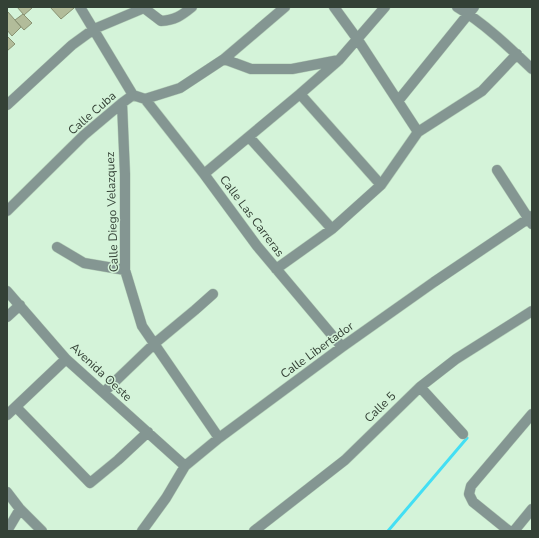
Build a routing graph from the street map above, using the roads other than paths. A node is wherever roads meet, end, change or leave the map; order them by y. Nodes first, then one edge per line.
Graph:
1 (80, 7) edge
2 (144, 7) edge
3 (192, 7) edge
4 (285, 7) edge
5 (334, 7) edge
6 (385, 7) edge
7 (457, 7) edge
8 (472, 11) edge
9 (94, 29) junction
10 (358, 40) junction
11 (517, 54) junction
12 (224, 59) junction
13 (339, 60) junction
14 (532, 69) edge
15 (300, 94) junction
16 (133, 95) junction
17 (145, 98) junction
18 (398, 101) junction
19 (122, 102) junction
20 (7, 105) edge
21 (418, 132) junction
22 (249, 137) junction
23 (498, 170) dead end
24 (204, 174) junction
25 (381, 185) junction
26 (7, 210) edge
27 (531, 220) edge
28 (332, 229) junction
29 (57, 247) dead end
30 (276, 269) junction
31 (125, 270) junction
32 (7, 291) edge
33 (213, 294) dead end
34 (20, 306) junction
35 (532, 311) edge
36 (7, 317) edge
37 (154, 344) junction
38 (342, 347) junction
39 (66, 359) junction
40 (420, 387) junction
41 (104, 392) junction
42 (16, 407) junction
43 (532, 414) edge
44 (7, 415) edge
45 (148, 432) junction
46 (463, 434) dead end
47 (220, 438) junction
48 (185, 466) junction
49 (7, 492) edge
50 (20, 509) junction
51 (532, 509) edge
52 (7, 531) edge
53 (42, 531) edge
54 (142, 531) edge
55 (254, 531) edge
56 (509, 531) edge
57 (514, 531) edge

1 - 9 street
2 - 3 street
2 - 9 street
4 - 12 street, Calle Cuba
5 - 10 street
6 - 10 street
7 - 8 street
8 - 11 street
8 - 18 street
9 - 16 street
9 - 20 street
10 - 13 street
10 - 18 street
11 - 14 street
11 - 21 street
12 - 13 street
12 - 17 street, Calle Cuba
13 - 15 street
15 - 22 street
15 - 25 street
16 - 17 street, Calle Cuba
16 - 19 street, Calle Cuba
17 - 24 street, Calle Las Carreras
18 - 21 street
19 - 26 street, Calle Cuba
19 - 31 street, Calle Diego Velazquez
21 - 25 street
22 - 24 street
22 - 28 street
23 - 27 street
24 - 30 street, Calle Las Carreras
25 - 28 street
27 - 38 street, Calle Libertador
28 - 30 street
29 - 31 street
30 - 38 street, Calle Las Carreras
31 - 37 street, Calle Diego Velazquez
32 - 34 street, Avenida Oeste
33 - 37 street
34 - 36 street
34 - 39 street, Avenida Oeste
35 - 40 street, Calle 5
37 - 41 street
37 - 47 street, Calle Diego Velazquez
38 - 47 street, Calle Libertador
39 - 41 street, Avenida Oeste
39 - 42 street
40 - 46 street
40 - 55 street, Calle 5
41 - 45 street, Avenida Oeste
42 - 44 street
42 - 45 street
43 - 56 street
45 - 48 street, Avenida Oeste
47 - 48 street, Calle Libertador
48 - 54 street, Calle Libertador
49 - 50 street
50 - 52 street
50 - 53 street
51 - 57 street

